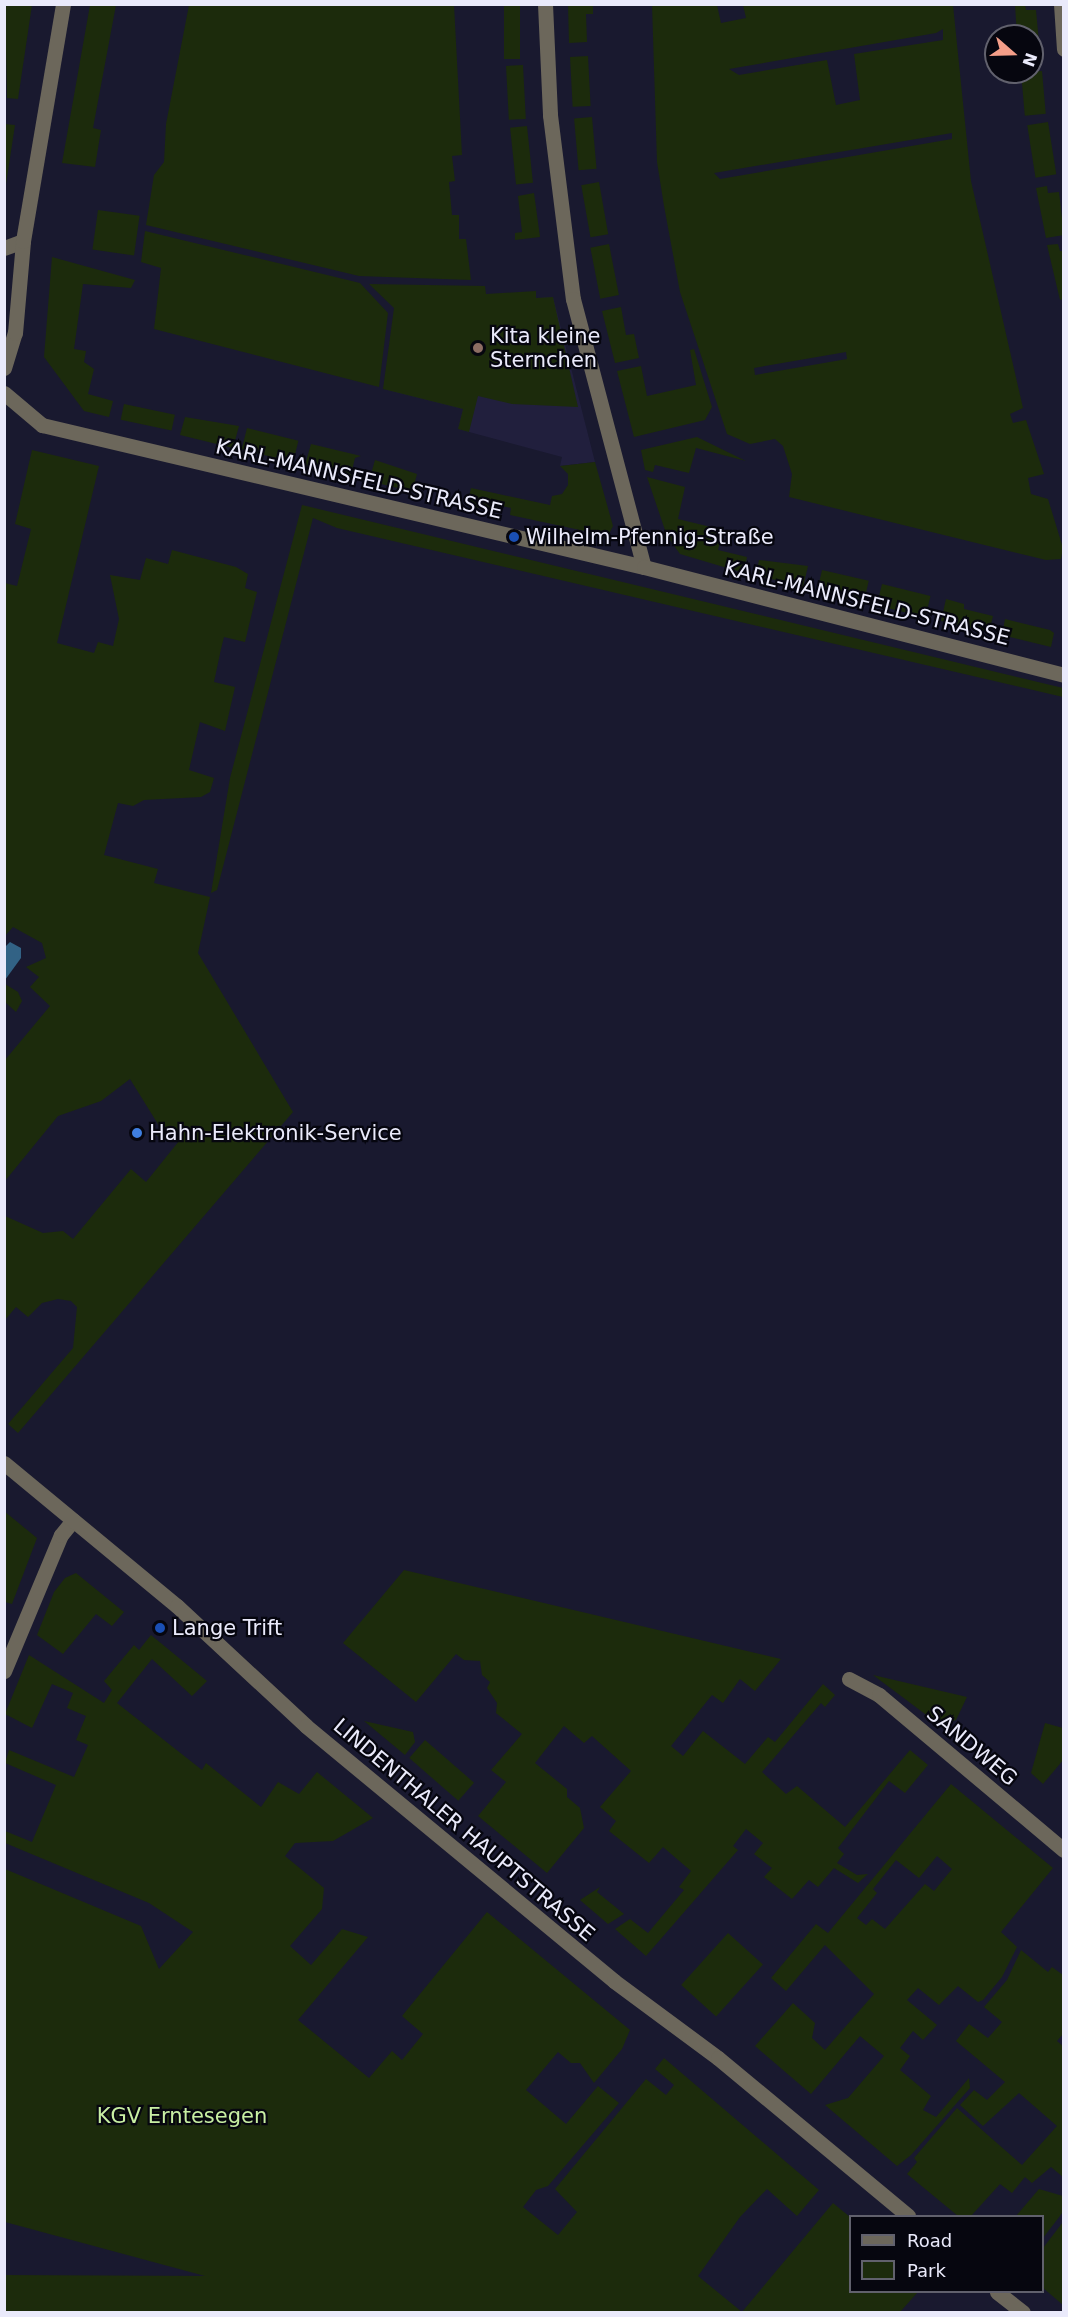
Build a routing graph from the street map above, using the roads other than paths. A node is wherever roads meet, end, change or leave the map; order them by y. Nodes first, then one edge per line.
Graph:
1 (63, 4) edge
2 (545, 4) edge
3 (1061, 4) edge
4 (1064, 49) edge
5 (23, 241) junction
6 (4, 248) edge
7 (4, 368) edge
8 (4, 393) edge
9 (645, 567) junction
10 (1064, 675) edge
11 (4, 1463) edge
12 (73, 1520) junction
13 (4, 1671) edge
14 (849, 1679) dead end
15 (1064, 1850) edge
16 (906, 2215) edge
17 (998, 2293) edge
18 (1023, 2313) edge

1 - 5 street
2 - 9 street
3 - 4 street
5 - 6 street
5 - 7 street
8 - 9 street, KARL-MANNSFELD-STRASSE
9 - 10 street, KARL-MANNSFELD-STRASSE
11 - 12 street, LINDENTHALER HAUPTSTRASSE
12 - 13 street
12 - 16 street, LINDENTHALER HAUPTSTRASSE
14 - 15 street, SANDWEG
17 - 18 street

